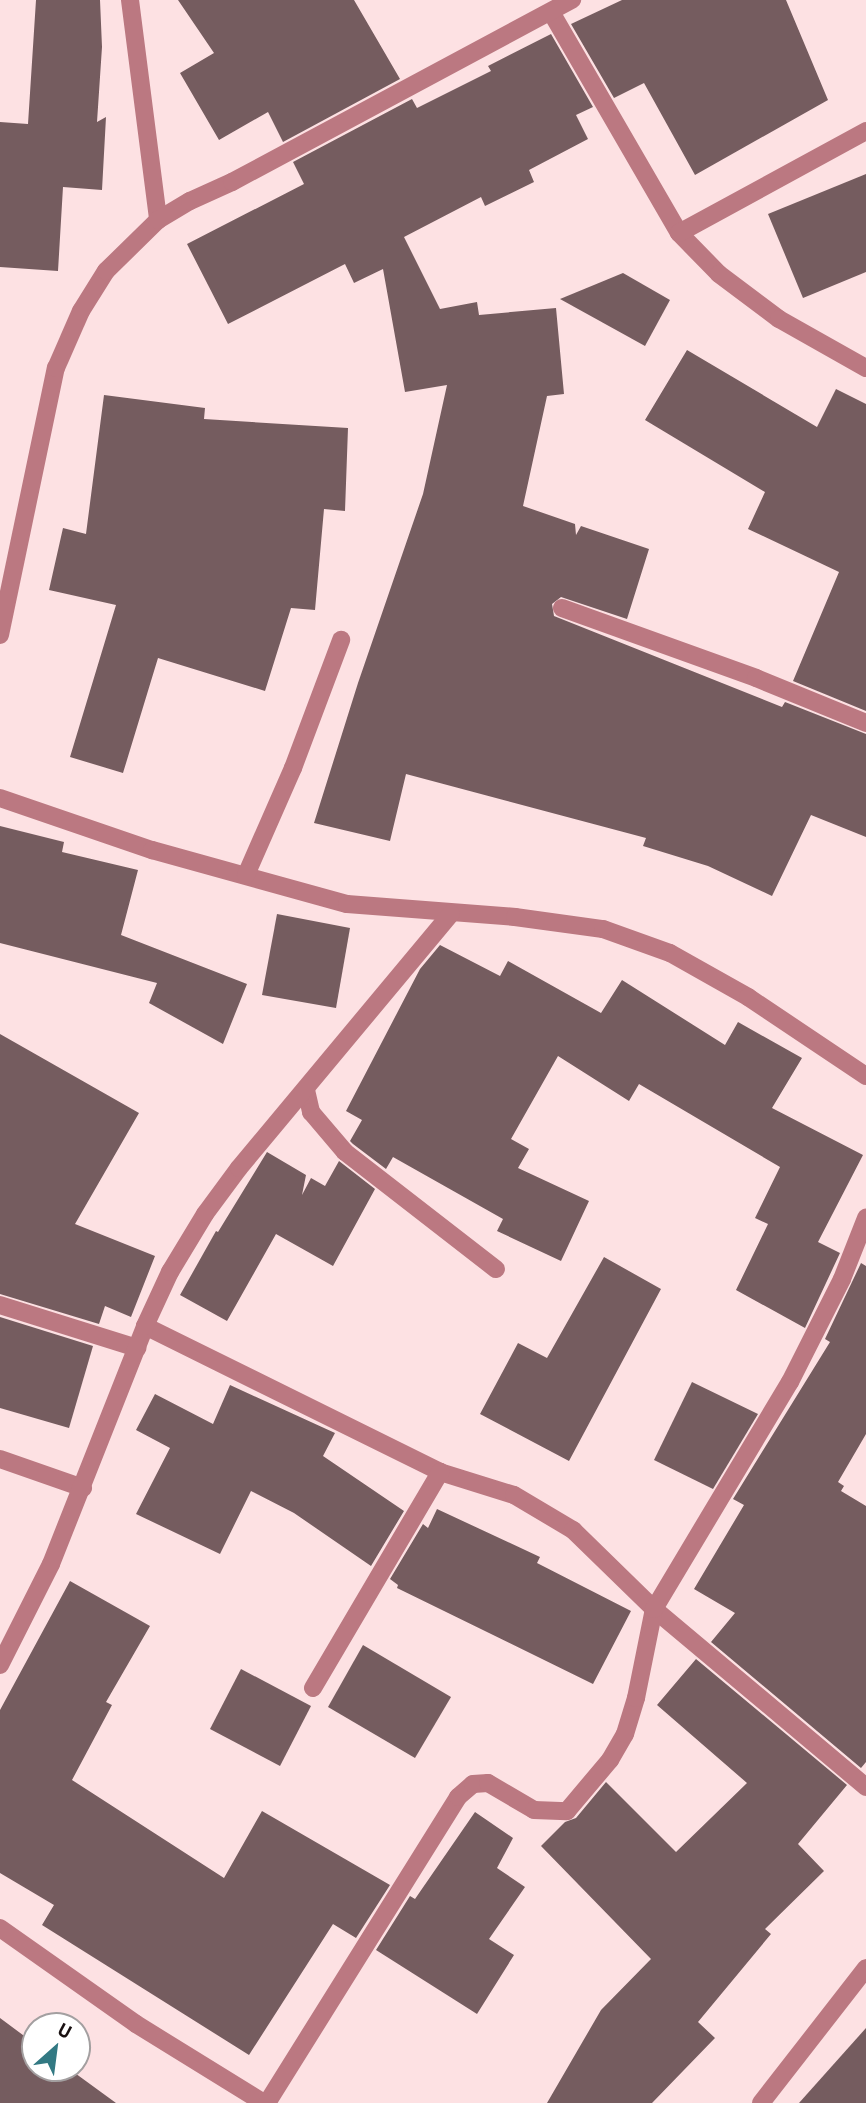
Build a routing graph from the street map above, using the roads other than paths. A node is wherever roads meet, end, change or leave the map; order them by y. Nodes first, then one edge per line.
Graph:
1 (130, 0) edge
2 (572, 0) edge
3 (551, 12) junction
4 (866, 131) edge
5 (158, 219) junction
6 (678, 233) junction
7 (866, 368) edge
8 (562, 607) dead end
9 (0, 635) edge
10 (341, 640) dead end
11 (866, 723) edge
12 (0, 798) edge
13 (246, 875) junction
14 (451, 914) junction
15 (866, 1076) edge
16 (306, 1090) junction
17 (866, 1218) edge
18 (496, 1269) dead end
19 (0, 1306) edge
20 (145, 1326) junction
21 (136, 1348) junction
22 (0, 1460) edge
23 (440, 1472) junction
24 (83, 1488) junction
25 (654, 1609) junction
26 (0, 1665) edge
27 (313, 1688) dead end
28 (866, 1787) edge
29 (0, 1928) edge
30 (866, 1968) edge
31 (266, 2103) edge
32 (761, 2103) edge

1 - 5 street
2 - 3 street
3 - 5 street
3 - 6 street
4 - 6 street
5 - 9 street
6 - 7 street
8 - 11 street
10 - 13 street
12 - 13 street
13 - 14 street
14 - 15 street
14 - 16 street
16 - 18 street
16 - 20 street
17 - 25 street
19 - 21 street
20 - 21 street
20 - 23 street
21 - 24 street
22 - 24 street
23 - 25 street
23 - 27 street
24 - 26 street
25 - 28 street
25 - 31 street
29 - 31 street
30 - 32 street

